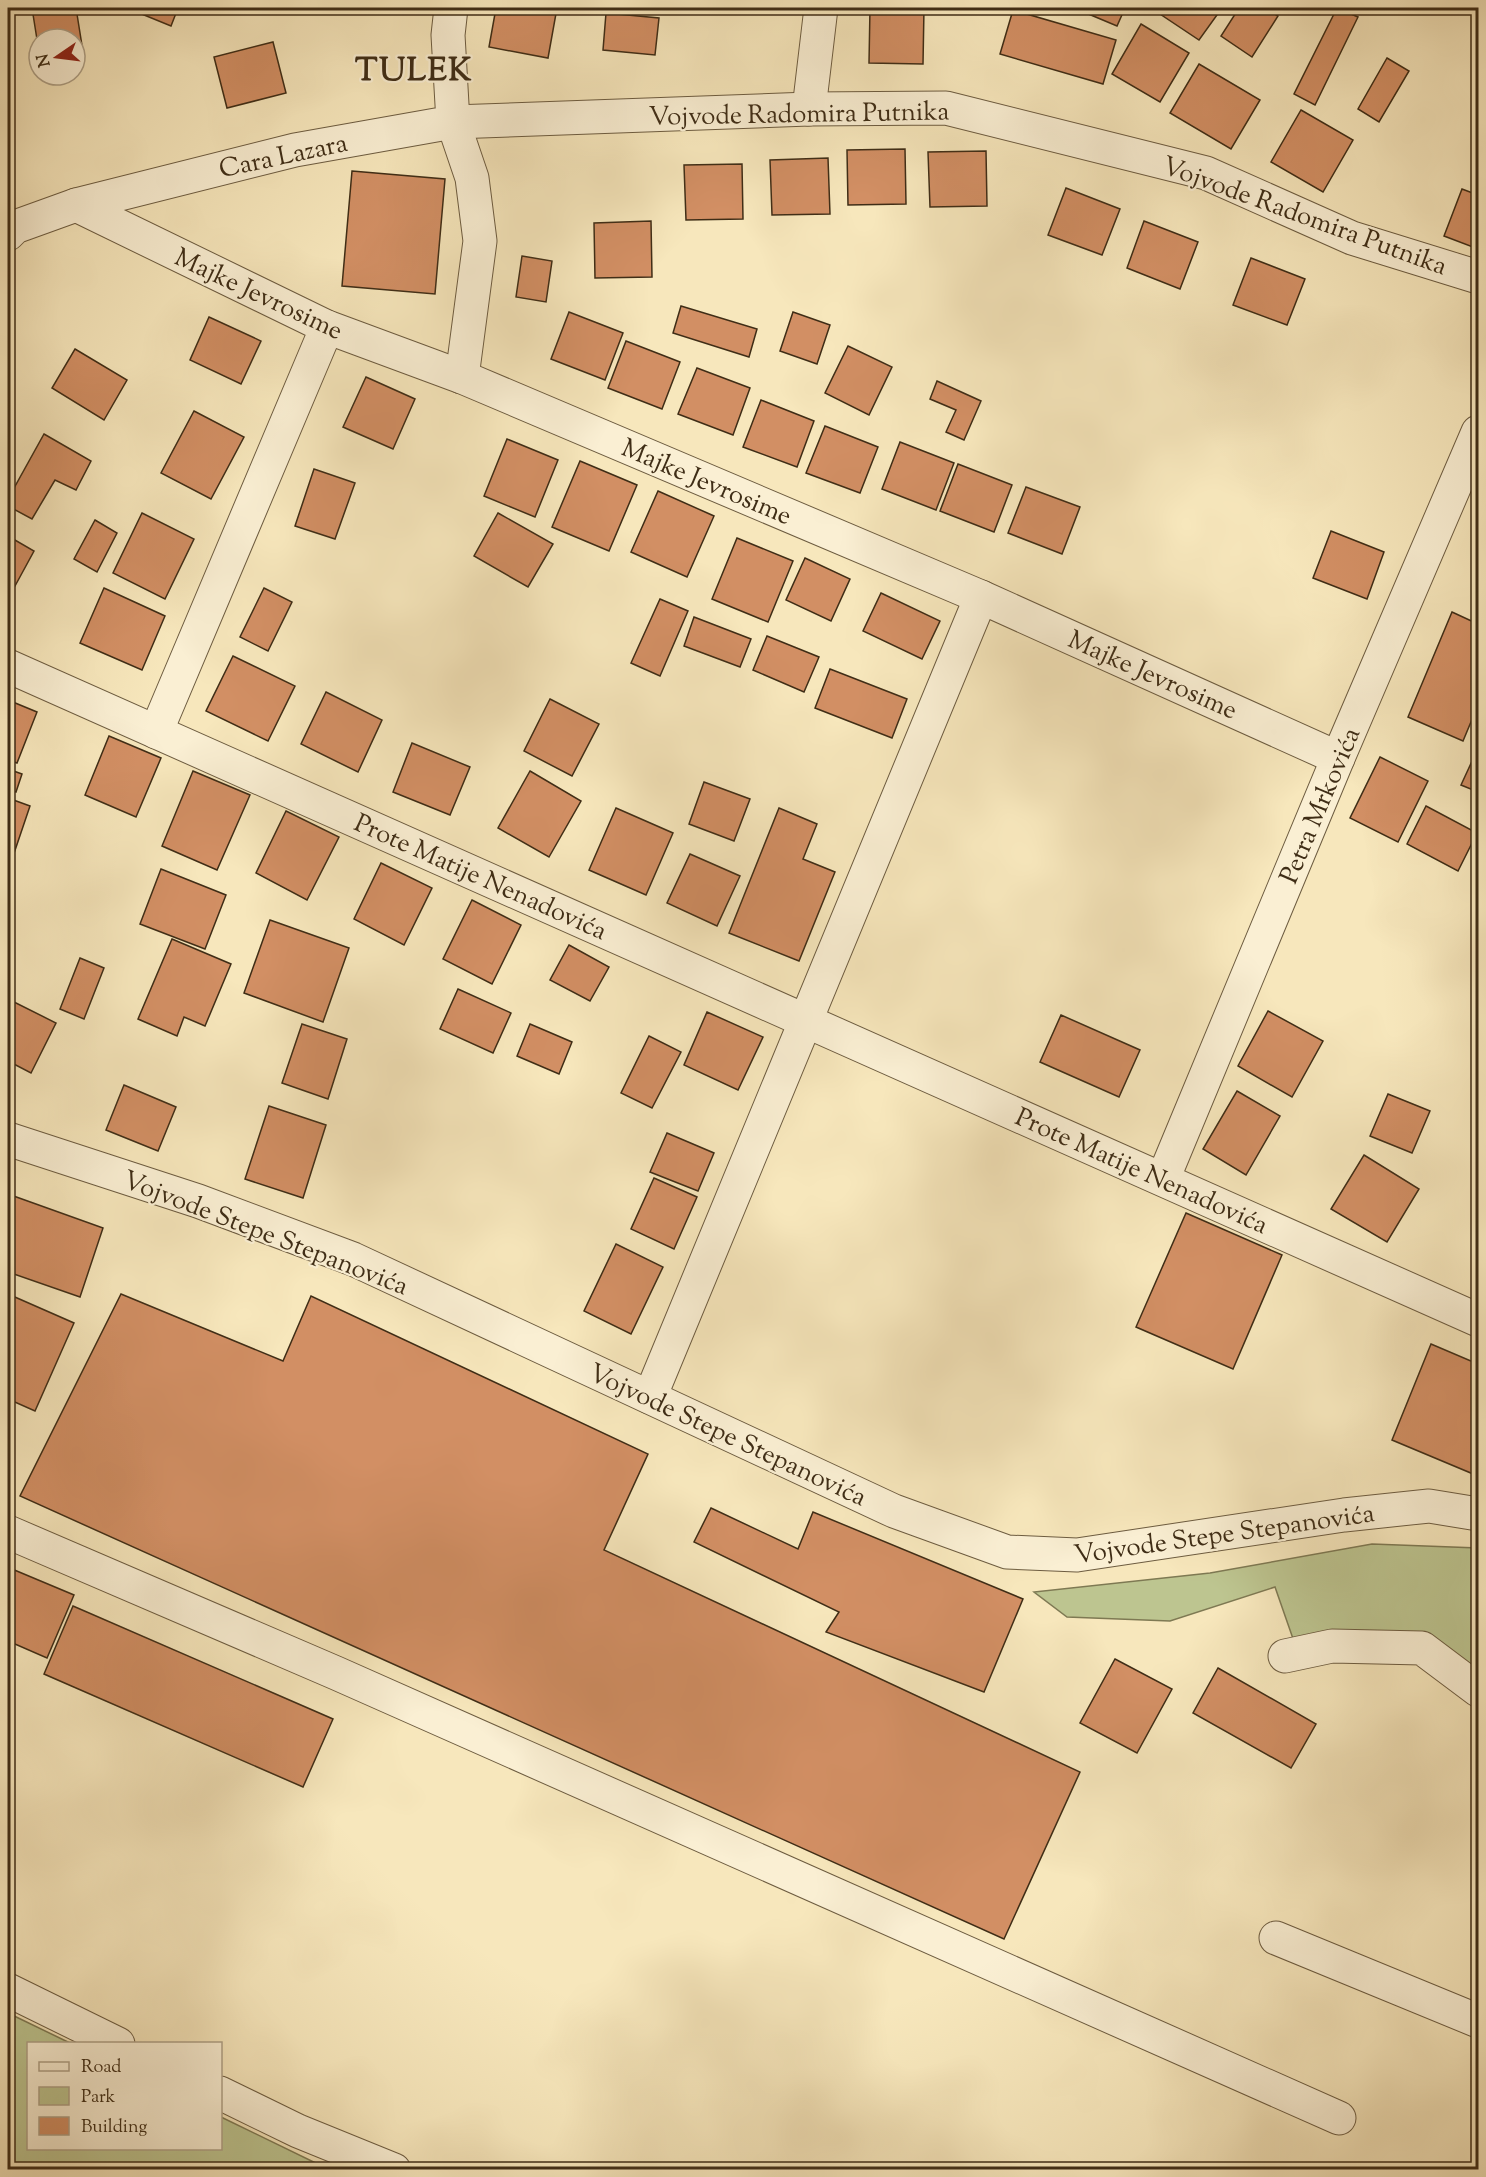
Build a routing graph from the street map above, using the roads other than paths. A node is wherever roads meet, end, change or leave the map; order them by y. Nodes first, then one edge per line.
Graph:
1 (451, 8) edge
2 (821, 8) edge
3 (809, 109) junction
4 (453, 122) junction
5 (76, 205) junction
6 (10, 223) edge
7 (1479, 277) edge
8 (327, 327) junction
9 (462, 377) junction
10 (1479, 432) edge
11 (981, 597) junction
12 (8, 666) edge
13 (156, 732) junction
14 (1338, 758) junction
15 (806, 1021) junction
16 (8, 1139) edge
17 (1163, 1179) junction
18 (1479, 1320) edge
19 (650, 1397) junction
20 (1479, 1514) edge
21 (8, 1532) edge
22 (1285, 1656) dead end
23 (1479, 1690) edge
24 (1276, 1938) dead end
25 (8, 1990) edge
26 (1479, 2020) edge
27 (116, 2042) edge
28 (222, 2094) edge
29 (1339, 2118) dead end
30 (394, 2169) edge

1 - 4 street
2 - 3 street
3 - 4 street, Vojvode Radomira Putnika
3 - 7 street, Vojvode Radomira Putnika
4 - 5 street, Cara Lazara
4 - 9 street
5 - 6 street, Cara Lazara
5 - 8 street, Majke Jevrosime
8 - 9 street, Majke Jevrosime
8 - 13 street
9 - 11 street, Majke Jevrosime
10 - 14 street, Petra Mrkovića
11 - 14 street, Majke Jevrosime
11 - 15 street
12 - 13 street, Prote Matije Nenadovića
13 - 15 street, Prote Matije Nenadovića
14 - 17 street, Petra Mrkovića
15 - 17 street, Prote Matije Nenadovića
15 - 19 street
16 - 19 street, Vojvode Stepe Stepanovića
17 - 18 street, Prote Matije Nenadovića
19 - 20 street, Vojvode Stepe Stepanovića
21 - 29 street
22 - 23 street
24 - 26 street
25 - 27 street
28 - 30 street

